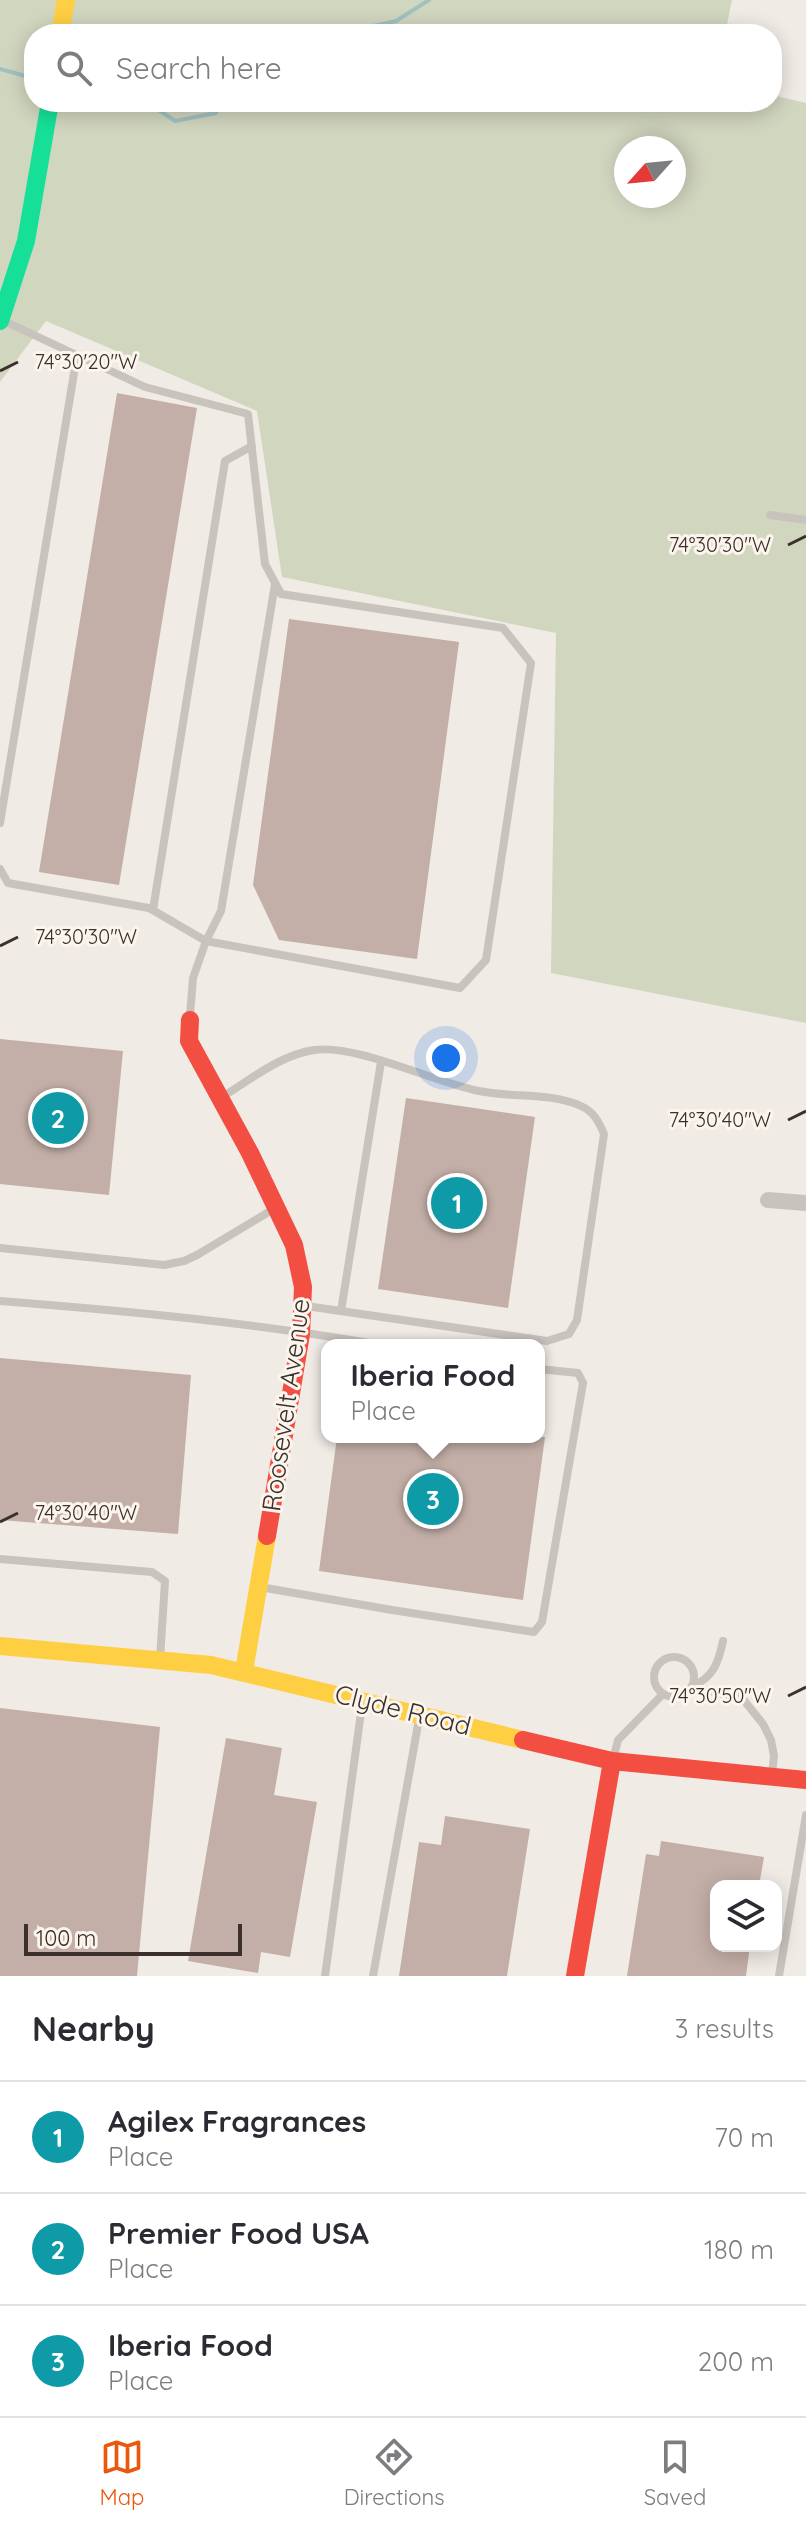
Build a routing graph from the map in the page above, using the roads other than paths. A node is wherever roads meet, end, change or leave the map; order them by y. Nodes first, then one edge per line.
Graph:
1 (66, 0) edge
2 (62, 24) edge
3 (49, 112) edge
4 (0, 320) edge
5 (77, 355) junction
6 (252, 446) junction
7 (770, 515) dead end
8 (806, 520) edge
9 (275, 584) junction
10 (0, 823) edge
11 (0, 869) edge
12 (153, 910) junction
13 (206, 941) junction
14 (190, 1020) joint
15 (381, 1062) junction
16 (220, 1098) junction
17 (768, 1200) dead end
18 (806, 1203) edge
19 (276, 1207) junction
20 (0, 1248) edge
21 (0, 1301) edge
22 (302, 1305) junction
23 (341, 1311) junction
24 (301, 1331) junction
25 (347, 1339) edge
26 (533, 1339) edge
27 (545, 1341) edge
28 (545, 1370) edge
29 (0, 1559) edge
30 (258, 1586) junction
31 (723, 1641) dead end
32 (0, 1646) edge
33 (160, 1660) junction
34 (244, 1671) junction
35 (691, 1687) junction
36 (663, 1694) junction
37 (363, 1700) junction
38 (420, 1714) junction
39 (612, 1761) junction
40 (772, 1776) junction
41 (806, 1780) edge
42 (806, 1815) edge
43 (325, 1976) edge
44 (373, 1976) edge
45 (575, 1976) edge
46 (779, 1976) edge

1 - 2 street
3 - 4 street
4 - 5 lane
5 - 6 lane
5 - 10 lane
6 - 9 lane
6 - 12 lane
7 - 8 lane
9 - 13 lane
9 - 13 lane
11 - 12 lane
12 - 13 lane
13 - 14 lane
14 - 16 street, Roosevelt Avenue
15 - 16 lane
15 - 23 lane
15 - 27 lane
16 - 19 street, Roosevelt Avenue
17 - 18 street
19 - 20 lane
19 - 22 street, Roosevelt Avenue
21 - 24 lane
22 - 23 lane
22 - 24 street, Roosevelt Avenue
23 - 26 lane
24 - 25 lane
24 - 30 street, Roosevelt Avenue
28 - 30 lane
29 - 33 lane
30 - 34 street, Roosevelt Avenue
31 - 35 lane
32 - 33 street, Clyde Road
33 - 34 street, Clyde Road
34 - 37 street, Clyde Road
35 - 36 lane
35 - 36 lane
35 - 40 lane
36 - 39 lane
37 - 38 street, Clyde Road
37 - 43 lane
38 - 39 street, Clyde Road
38 - 44 lane
39 - 40 street, Clyde Road
39 - 45 street
40 - 41 street, Clyde Road
42 - 46 lane

